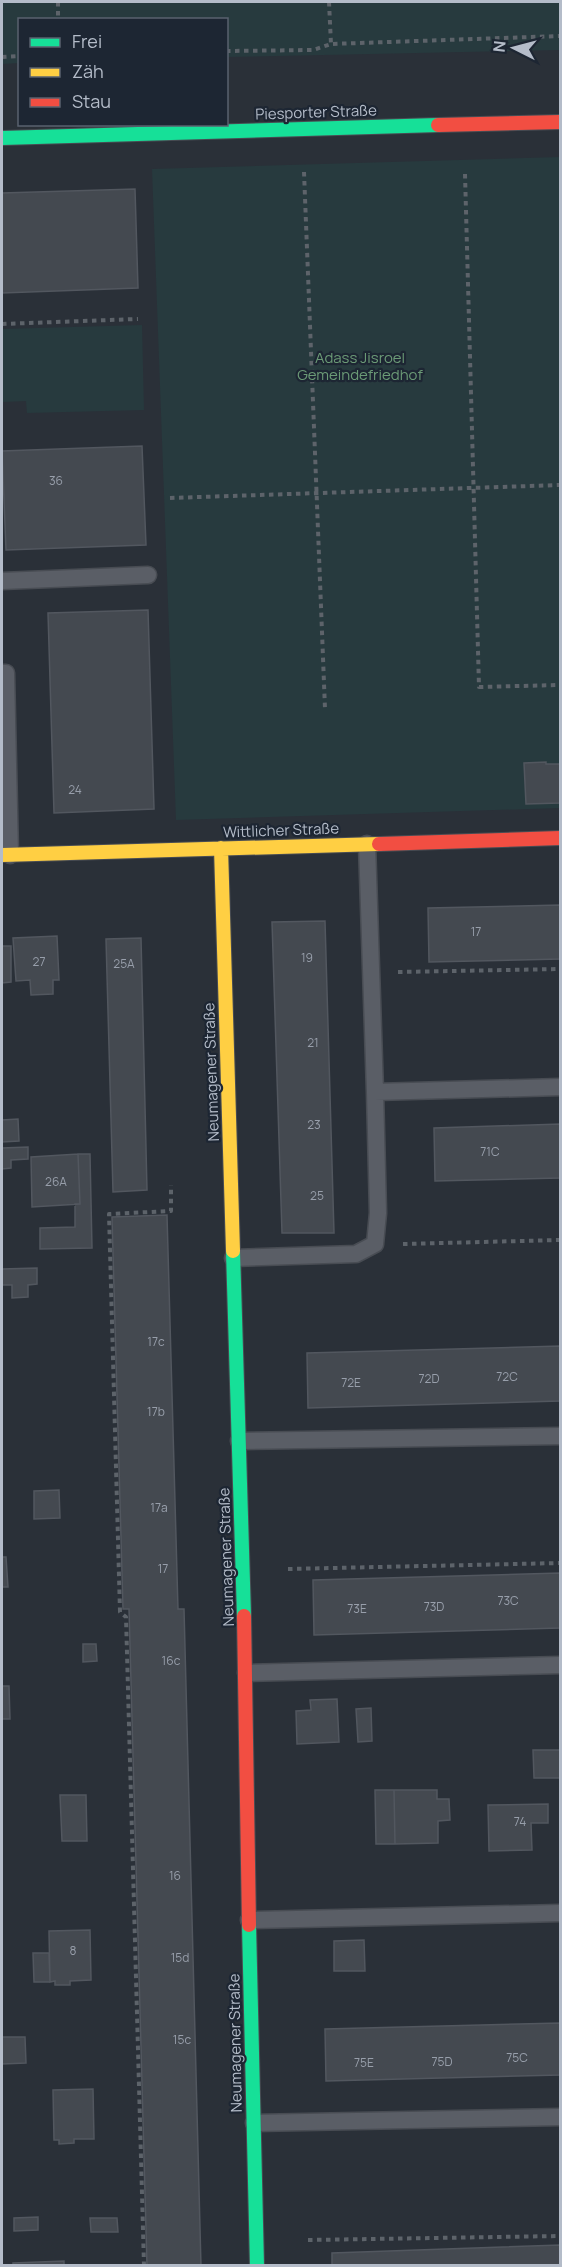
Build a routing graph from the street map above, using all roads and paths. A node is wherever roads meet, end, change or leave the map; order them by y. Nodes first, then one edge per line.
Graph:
1 (58, 2) edge
2 (330, 2) edge
3 (58, 18) edge
4 (561, 36) edge
5 (331, 44) junction
6 (228, 51) edge
7 (18, 56) edge
8 (2, 57) edge
9 (561, 122) edge
10 (2, 138) edge
11 (304, 172) dead end
12 (465, 174) dead end
13 (138, 320) dead end
14 (2, 324) edge
15 (561, 485) edge
16 (474, 488) junction
17 (317, 493) junction
18 (170, 498) dead end
19 (148, 575) dead end
20 (2, 581) edge
21 (2, 673) edge
22 (561, 685) edge
23 (325, 709) dead end
24 (561, 838) edge
25 (368, 844) junction
26 (221, 848) junction
27 (6, 855) edge
28 (561, 969) edge
29 (370, 973) junction
30 (561, 1087) edge
31 (375, 1092) junction
32 (171, 1185) dead end
33 (561, 1240) edge
34 (375, 1244) junction
35 (233, 1258) junction
36 (561, 1436) edge
37 (239, 1441) junction
38 (561, 1563) edge
39 (288, 1569) dead end
40 (561, 1665) edge
41 (246, 1673) junction
42 (561, 1913) edge
43 (249, 1920) junction
44 (561, 2118) edge
45 (254, 2123) junction
46 (561, 2236) edge
47 (308, 2240) dead end
48 (144, 2265) edge
49 (257, 2265) edge

1 - 3 path
2 - 5 path
4 - 5 path
5 - 6 path
7 - 8 path
9 - 10 street, Piesporter Straße
11 - 17 path
12 - 16 path
13 - 14 path
15 - 16 path
16 - 17 path
16 - 22 path
17 - 18 path
17 - 23 path
19 - 20 lane
21 - 27 lane
24 - 25 street, Wittlicher Straße
25 - 26 street, Wittlicher Straße
25 - 29 lane
26 - 27 street, Wittlicher Straße
26 - 35 street, Neumagener Straße
28 - 29 path
29 - 31 lane
30 - 31 lane
31 - 34 lane
32 - 48 path
33 - 34 path
34 - 35 lane
35 - 37 street, Neumagener Straße
36 - 37 lane
37 - 41 street, Neumagener Straße
38 - 39 path
40 - 41 lane
41 - 43 street, Neumagener Straße
42 - 43 lane
43 - 45 street, Neumagener Straße
44 - 45 lane
45 - 49 street, Neumagener Straße
46 - 47 path

